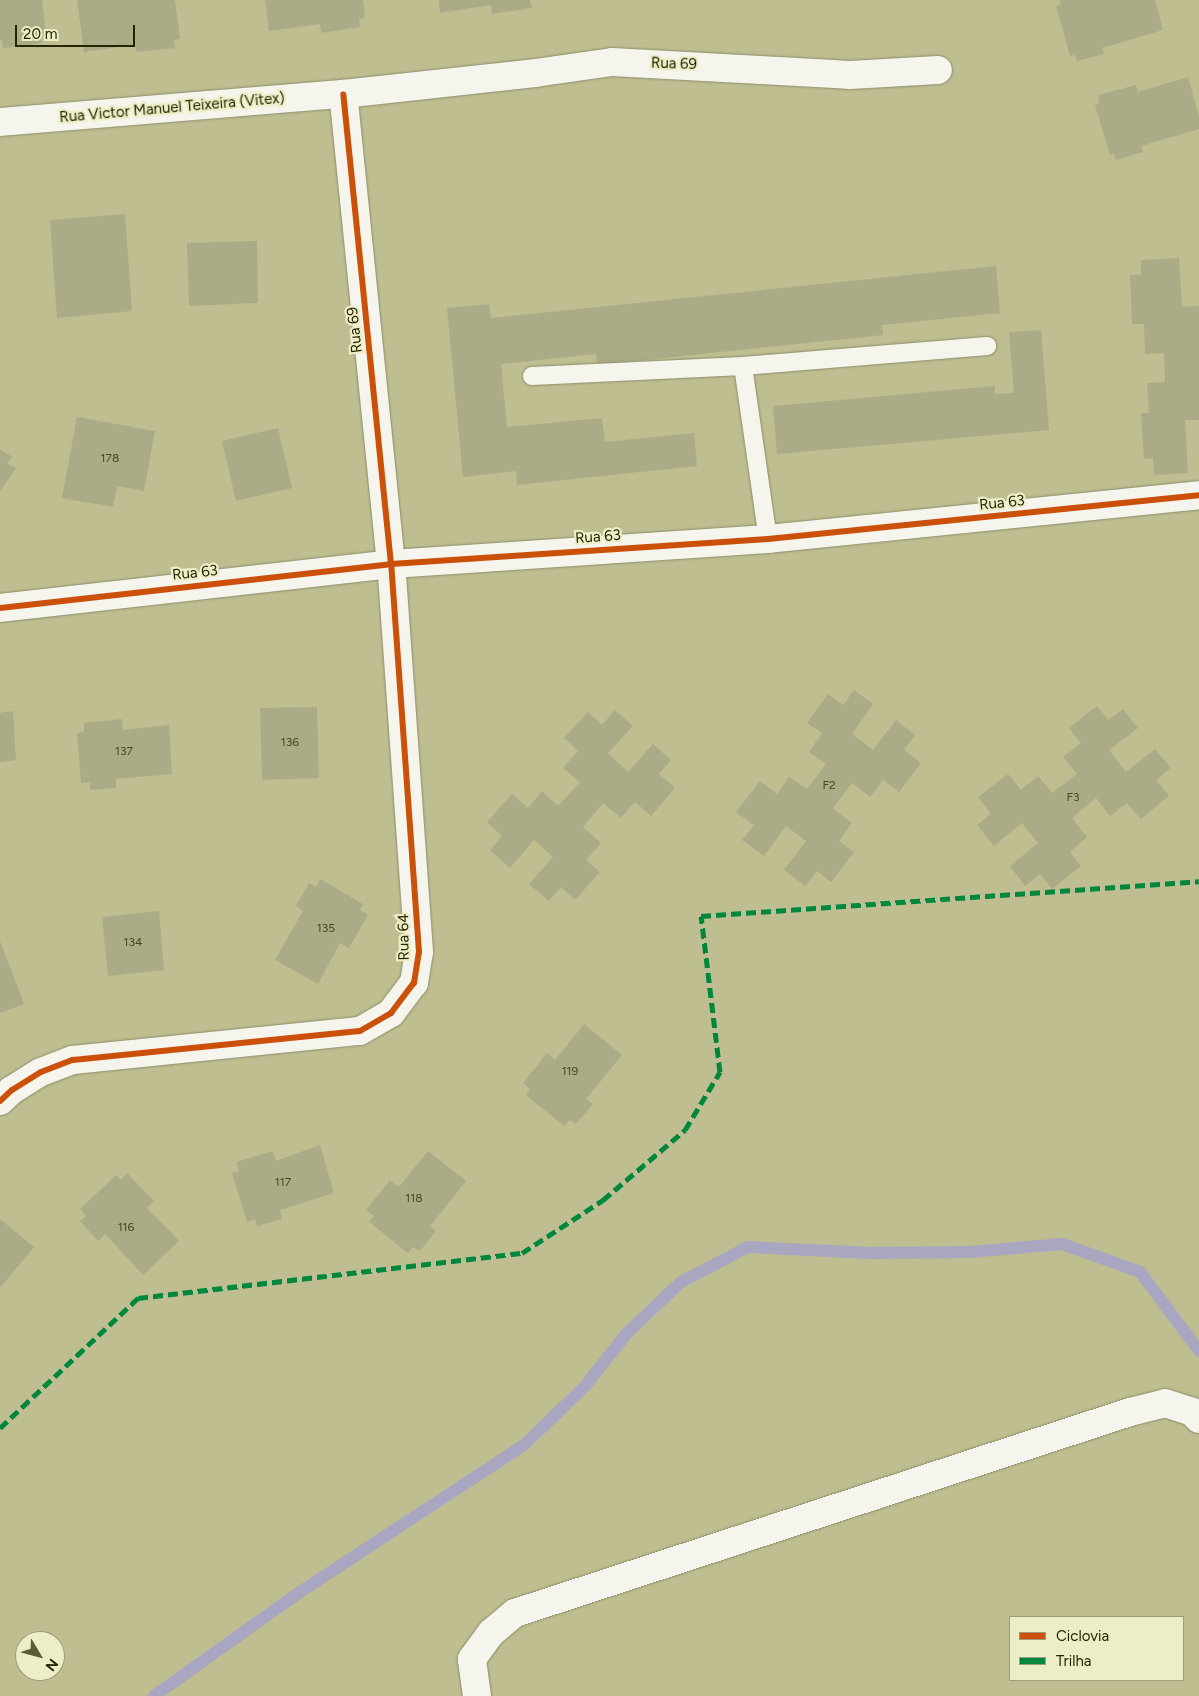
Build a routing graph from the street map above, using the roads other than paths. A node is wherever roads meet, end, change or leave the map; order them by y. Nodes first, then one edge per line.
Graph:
1 (938, 70) dead end
2 (343, 94) junction
3 (0, 122) edge
4 (987, 346) dead end
5 (743, 366) junction
6 (532, 376) dead end
7 (1199, 496) edge
8 (768, 539) junction
9 (391, 564) junction
10 (0, 608) edge
11 (0, 1100) edge
12 (1199, 1419) edge
13 (477, 1696) edge

1 - 2 street, Rua 69
2 - 3 street, Rua Victor Manuel Teixeira (Vitex)
2 - 9 street, Rua 69
4 - 5 lane
5 - 6 lane
5 - 8 lane
7 - 8 street, Rua 63
8 - 9 street, Rua 63
9 - 10 street, Rua 63
9 - 11 street, Rua 64
12 - 13 street

